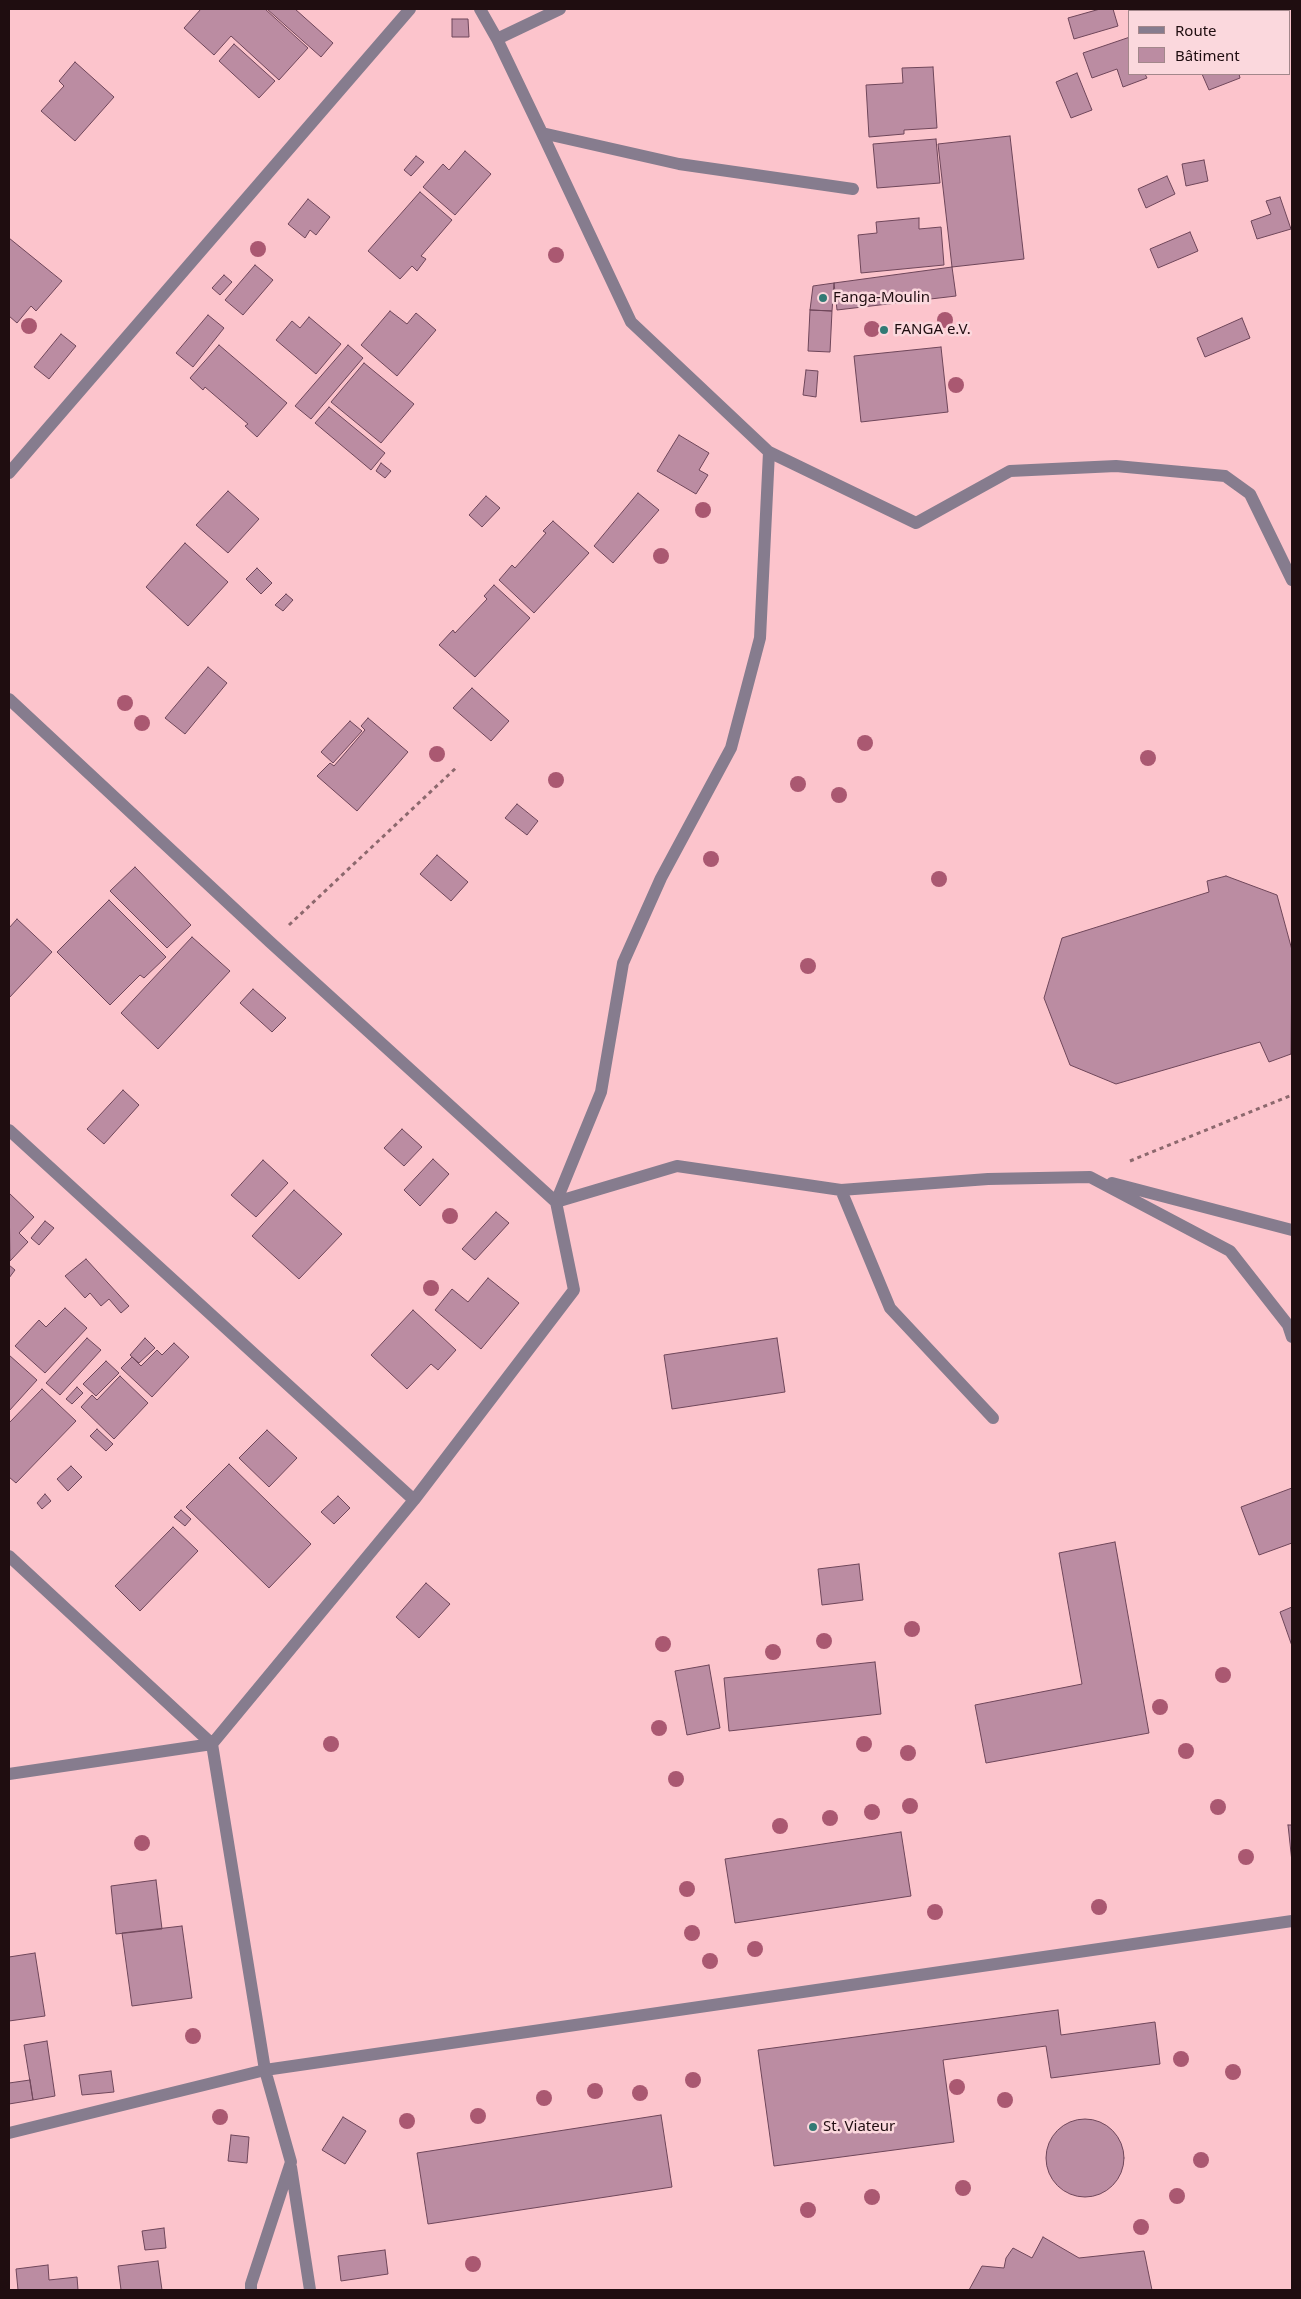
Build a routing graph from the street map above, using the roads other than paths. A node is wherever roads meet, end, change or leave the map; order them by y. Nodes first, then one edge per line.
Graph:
1 (410, 9) edge
2 (480, 9) edge
3 (560, 9) edge
4 (497, 39) junction
5 (542, 133) junction
6 (853, 189) dead end
7 (769, 452) junction
8 (9, 473) edge
9 (1292, 580) edge
10 (9, 699) edge
11 (9, 1130) edge
12 (1090, 1177) junction
13 (841, 1190) junction
14 (556, 1202) junction
15 (1292, 1230) edge
16 (1292, 1337) edge
17 (993, 1418) dead end
18 (414, 1500) junction
19 (9, 1556) edge
20 (212, 1744) junction
21 (9, 1774) edge
22 (1292, 1921) edge
23 (265, 2070) junction
24 (9, 2133) edge
25 (291, 2162) junction
26 (251, 2290) edge
27 (310, 2290) edge

1 - 8 street
2 - 4 street
3 - 4 street
4 - 5 street
5 - 6 street
5 - 7 street
7 - 9 street
7 - 14 street
10 - 14 street
11 - 18 street
12 - 13 street
12 - 15 street
12 - 16 street
13 - 14 street
13 - 17 street
14 - 18 street
18 - 20 street
19 - 20 street
20 - 21 street
20 - 23 street
22 - 23 street
23 - 24 street
23 - 25 street
25 - 26 street
25 - 27 street

